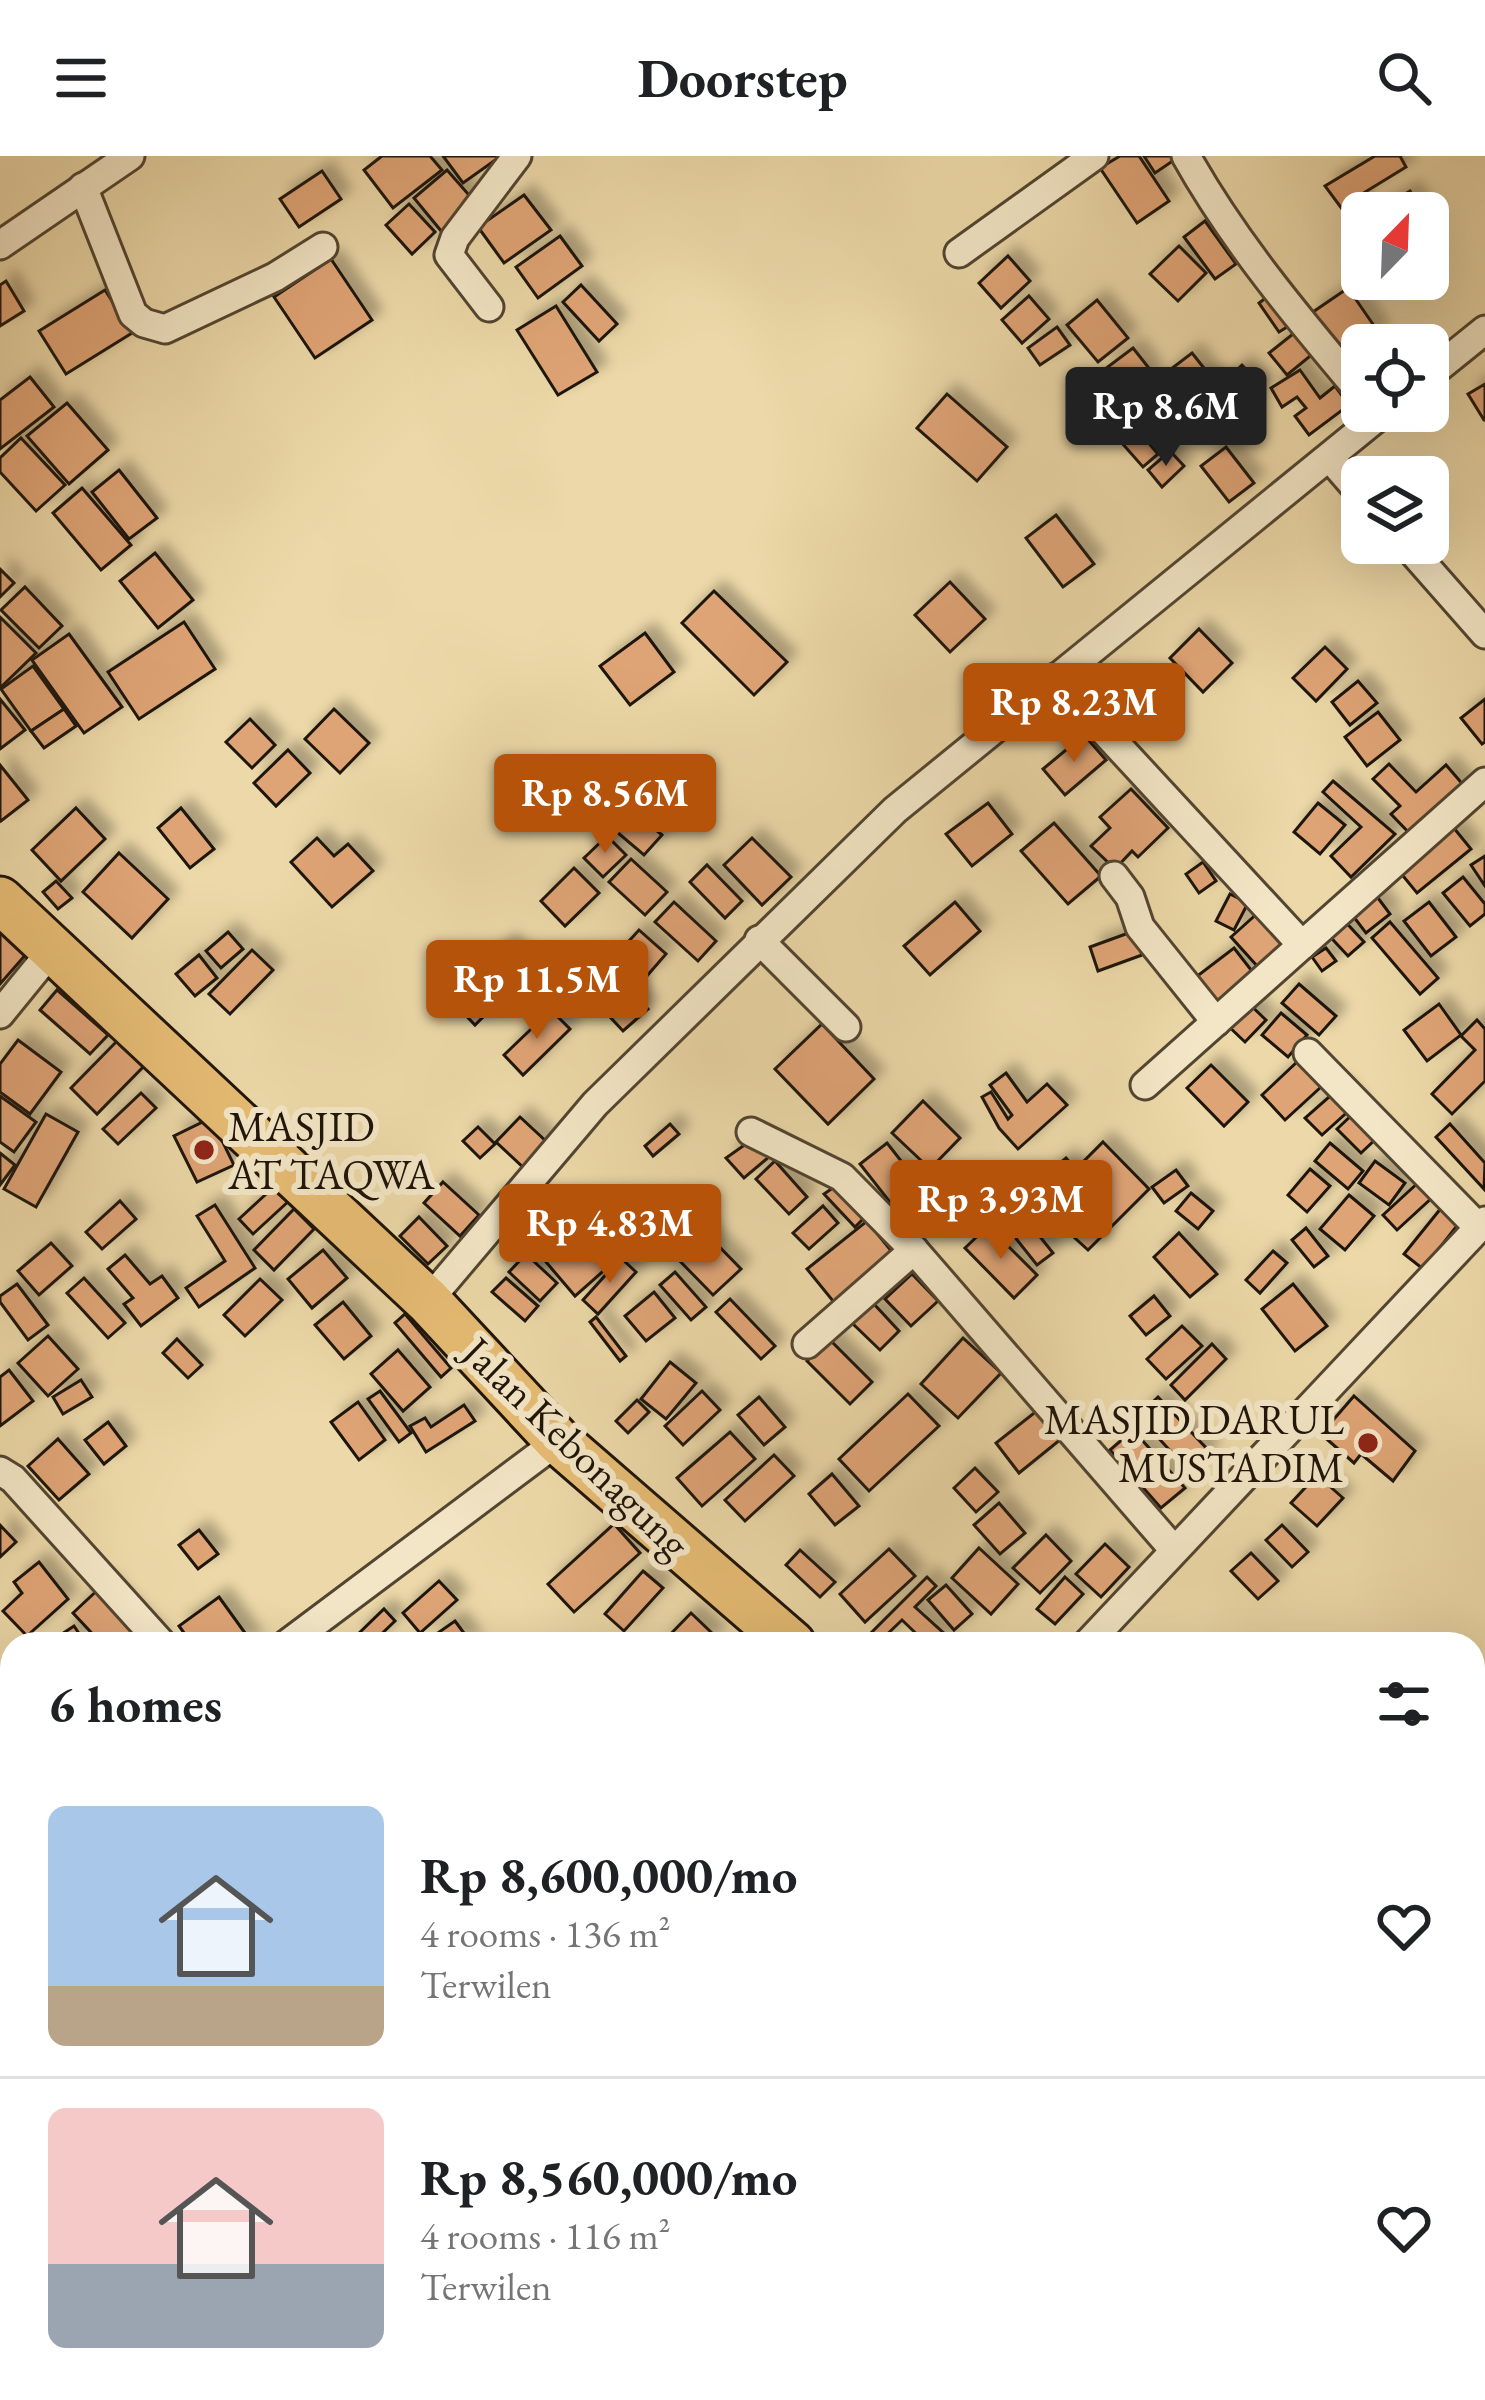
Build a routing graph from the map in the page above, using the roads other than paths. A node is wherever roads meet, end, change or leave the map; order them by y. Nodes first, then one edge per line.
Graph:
1 (130, 156) edge
2 (517, 156) edge
3 (1094, 156) edge
4 (1186, 156) edge
5 (83, 187) junction
6 (0, 245) edge
7 (323, 247) dead end
8 (958, 253) dead end
9 (489, 307) dead end
10 (1485, 329) edge
11 (1449, 359) edge
12 (1341, 367) edge
13 (1354, 432) edge
14 (1330, 458) junction
15 (1341, 471) edge
16 (1423, 564) edge
17 (1485, 634) edge
18 (1055, 678) junction
19 (1485, 782) edge
20 (1114, 876) dead end
21 (0, 900) edge
22 (759, 940) junction
23 (1302, 945) junction
24 (53, 949) junction
25 (0, 1014) edge
26 (1216, 1022) junction
27 (846, 1028) dead end
28 (1308, 1053) dead end
29 (1145, 1085) dead end
30 (751, 1132) dead end
31 (1482, 1224) edge
32 (914, 1250) junction
33 (428, 1301) junction
34 (807, 1344) dead end
35 (558, 1441) junction
36 (0, 1472) edge
37 (1174, 1550) junction
38 (151, 1632) edge
39 (303, 1632) edge
40 (778, 1632) edge
41 (1098, 1632) edge

1 - 5 street
2 - 9 street
3 - 8 street
4 - 12 street
5 - 6 street
5 - 7 street
10 - 11 street
13 - 14 street
14 - 15 street
14 - 18 street
16 - 17 street
18 - 22 street
18 - 23 street
19 - 23 street
20 - 26 street
21 - 24 main road, Jalan Kebonagung
22 - 27 street
22 - 33 street
23 - 26 street
24 - 25 street
24 - 33 main road, Jalan Kebonagung
26 - 29 street
28 - 31 street
30 - 32 street
31 - 37 street
32 - 34 street
32 - 37 street
33 - 35 main road, Jalan Kebonagung
35 - 39 street
35 - 40 main road, Jalan Kebonagung
36 - 38 street
37 - 41 street

